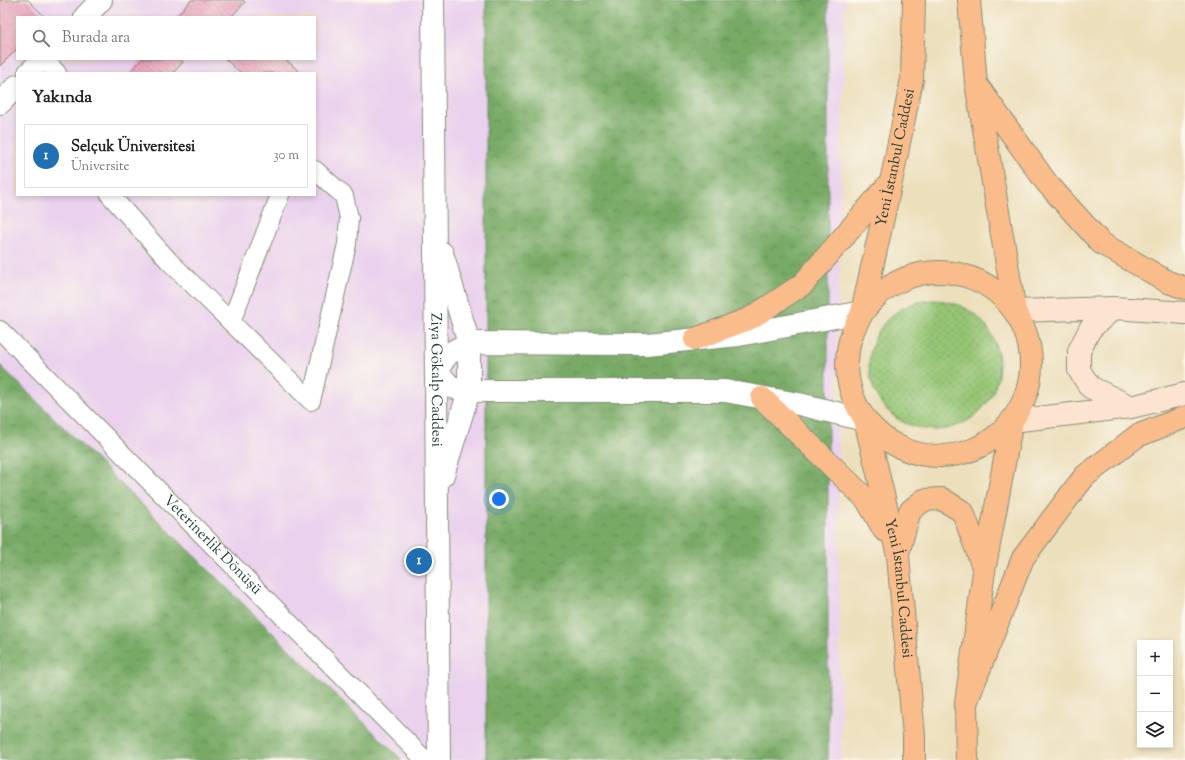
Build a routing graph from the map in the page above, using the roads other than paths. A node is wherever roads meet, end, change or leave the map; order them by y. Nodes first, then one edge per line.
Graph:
1 (101, 0) edge
2 (433, 0) edge
3 (914, 0) edge
4 (969, 0) edge
5 (86, 16) edge
6 (43, 60) edge
7 (45, 60) edge
8 (30, 72) edge
9 (56, 72) edge
10 (976, 83) junction
11 (16, 87) edge
12 (0, 103) edge
13 (316, 171) edge
14 (891, 182) junction
15 (111, 196) edge
16 (280, 196) edge
17 (435, 230) junction
18 (1185, 288) edge
19 (1114, 308) junction
20 (1015, 311) junction
21 (862, 312) junction
22 (1185, 313) edge
23 (231, 322) junction
24 (0, 330) edge
25 (695, 339) junction
26 (469, 342) junction
27 (436, 370) junction
28 (469, 391) junction
29 (1185, 394) edge
30 (762, 398) junction
31 (1131, 406) junction
32 (1185, 417) edge
33 (865, 420) junction
34 (1012, 421) junction
35 (437, 495) junction
36 (898, 556) junction
37 (984, 571) junction
38 (966, 703) junction
39 (425, 760) edge
40 (439, 760) edge
41 (914, 760) edge
42 (967, 760) edge

1 - 5 street
2 - 17 street, Ziya Gökalp Caddesi
3 - 14 highway, Yeni İstanbul Caddesi
4 - 10 highway
6 - 8 street
7 - 9 street
10 - 18 highway
10 - 20 highway
11 - 12 street
13 - 23 street
14 - 21 highway, Yeni İstanbul Caddesi
14 - 25 highway
15 - 23 street
16 - 23 street
17 - 26 street
17 - 27 street, Ziya Gökalp Caddesi
19 - 20 main road
19 - 22 main road
19 - 31 main road
20 - 21 highway
20 - 34 highway
21 - 25 street
21 - 33 highway
24 - 39 street, Veterinerlik Dönüşü
25 - 26 street
26 - 27 street
26 - 28 street
27 - 28 street
27 - 35 street, Ziya Gökalp Caddesi
28 - 30 street
28 - 35 street
29 - 31 main road
30 - 33 street
30 - 36 highway
31 - 34 main road
32 - 38 highway
33 - 34 highway
33 - 36 highway, Yeni İstanbul Caddesi
34 - 37 highway
35 - 40 street, Ziya Gökalp Caddesi
36 - 37 highway
36 - 41 highway, Yeni İstanbul Caddesi
37 - 38 highway
38 - 42 highway

